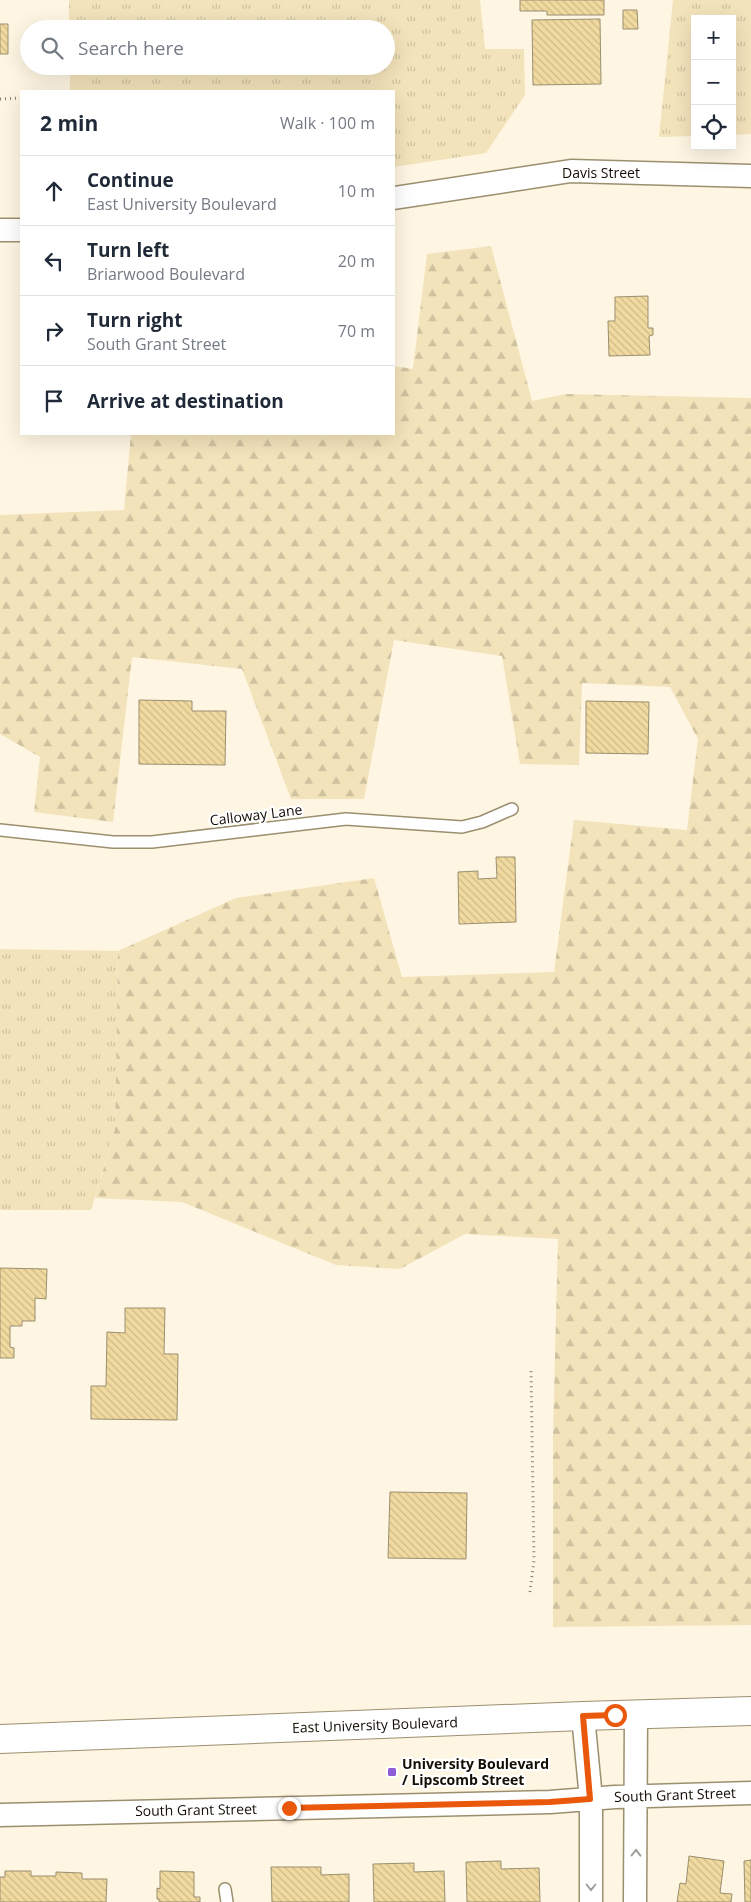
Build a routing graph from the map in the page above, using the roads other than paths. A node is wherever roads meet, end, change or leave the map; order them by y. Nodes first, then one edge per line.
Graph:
1 (751, 176) edge
2 (395, 198) edge
3 (0, 230) edge
4 (20, 230) edge
5 (512, 808) dead end
6 (0, 830) edge
7 (751, 1712) edge
8 (636, 1714) junction
9 (583, 1716) junction
10 (0, 1740) edge
11 (751, 1793) edge
12 (636, 1796) junction
13 (590, 1799) junction
14 (0, 1815) edge
15 (225, 1889) dead end
16 (227, 1902) edge
17 (591, 1902) edge
18 (635, 1902) edge

1 - 2 street, Davis Street
3 - 4 street
5 - 6 lane, Calloway Lane
7 - 8 street, East University Boulevard
8 - 9 street, East University Boulevard
8 - 12 street
9 - 10 street, East University Boulevard
9 - 13 street
11 - 12 street, South Grant Street
12 - 13 street, South Grant Street
18 -> 12 street
13 - 14 street, South Grant Street
13 -> 17 street
15 - 16 lane

